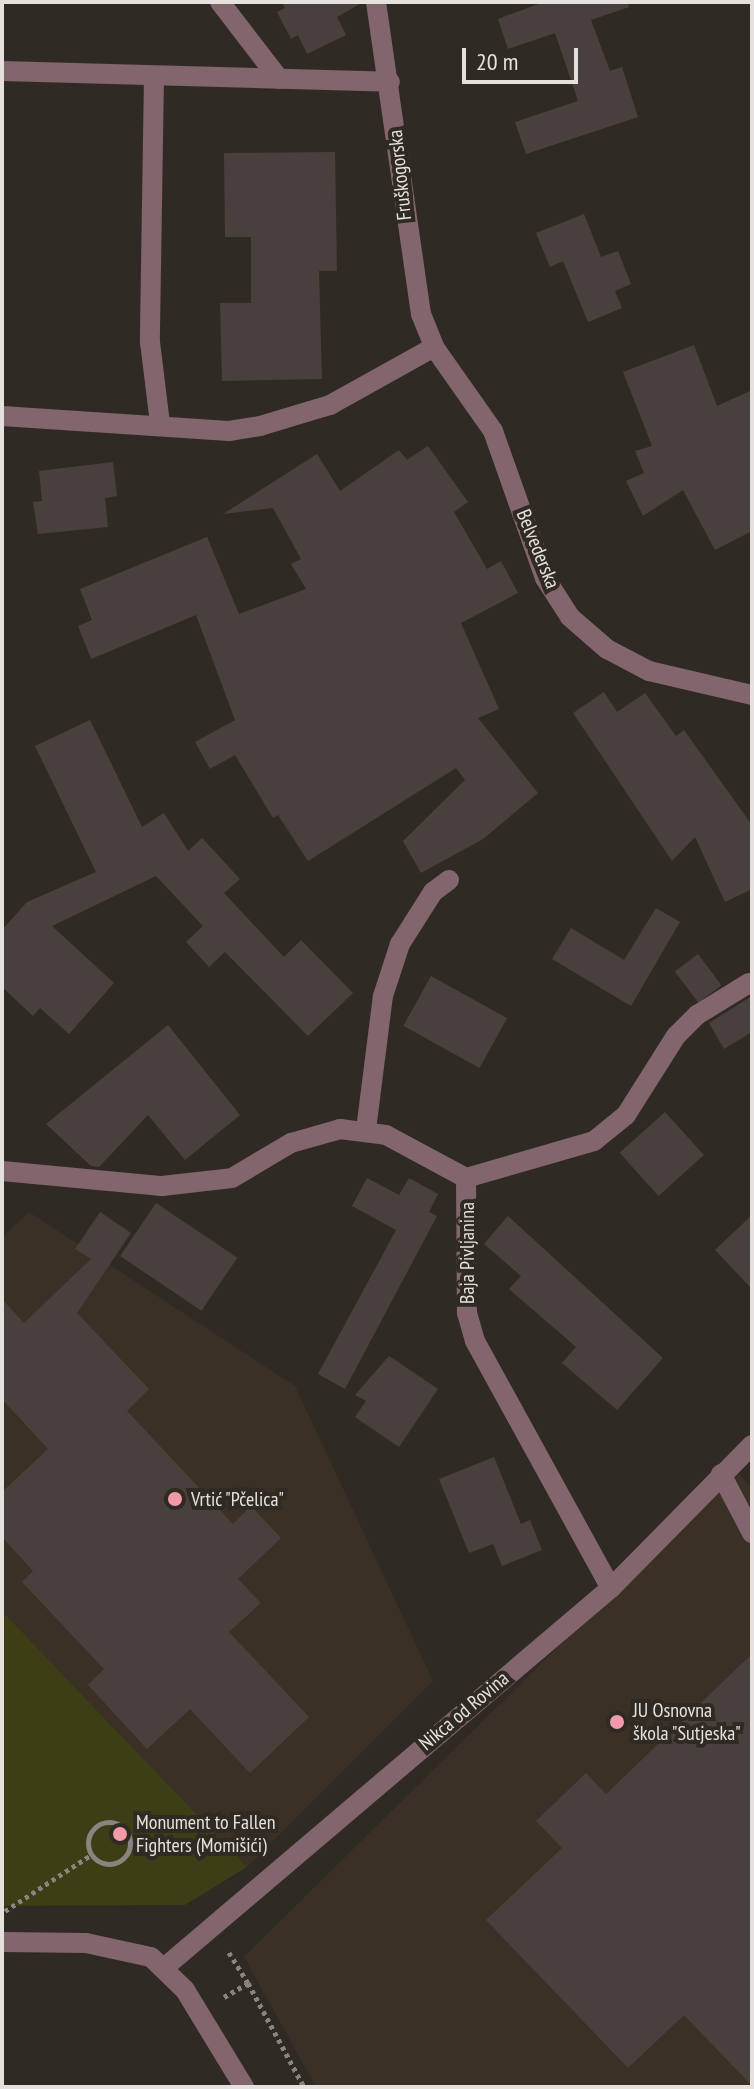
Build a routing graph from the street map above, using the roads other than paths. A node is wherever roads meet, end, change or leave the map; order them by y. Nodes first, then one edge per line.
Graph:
1 (220, 2) edge
2 (376, 2) edge
3 (2, 71) edge
4 (154, 76) junction
5 (279, 79) junction
6 (390, 82) junction
7 (434, 347) junction
8 (2, 416) edge
9 (160, 423) junction
10 (752, 695) edge
11 (449, 880) dead end
12 (749, 983) dead end
13 (366, 1130) junction
14 (2, 1171) edge
15 (466, 1178) junction
16 (751, 1443) edge
17 (721, 1474) junction
18 (752, 1533) edge
19 (611, 1588) junction
20 (8, 1942) edge
21 (165, 1967) junction
22 (244, 2087) edge

1 - 5 street
2 - 6 street, Fruškogorska
3 - 4 street
4 - 5 street
4 - 9 street
5 - 6 street
6 - 7 street, Fruškogorska
7 - 9 street
7 - 10 street, Belvederska
8 - 9 street
11 - 13 street
12 - 15 street
13 - 14 street, Baja Pivljanina
13 - 15 street, Baja Pivljanina
15 - 19 street, Baja Pivljanina
16 - 17 street, Nikca od Rovina
17 - 18 street
17 - 19 street, Nikca od Rovina
19 - 21 street, Nikca od Rovina
20 - 21 street
21 - 22 street

